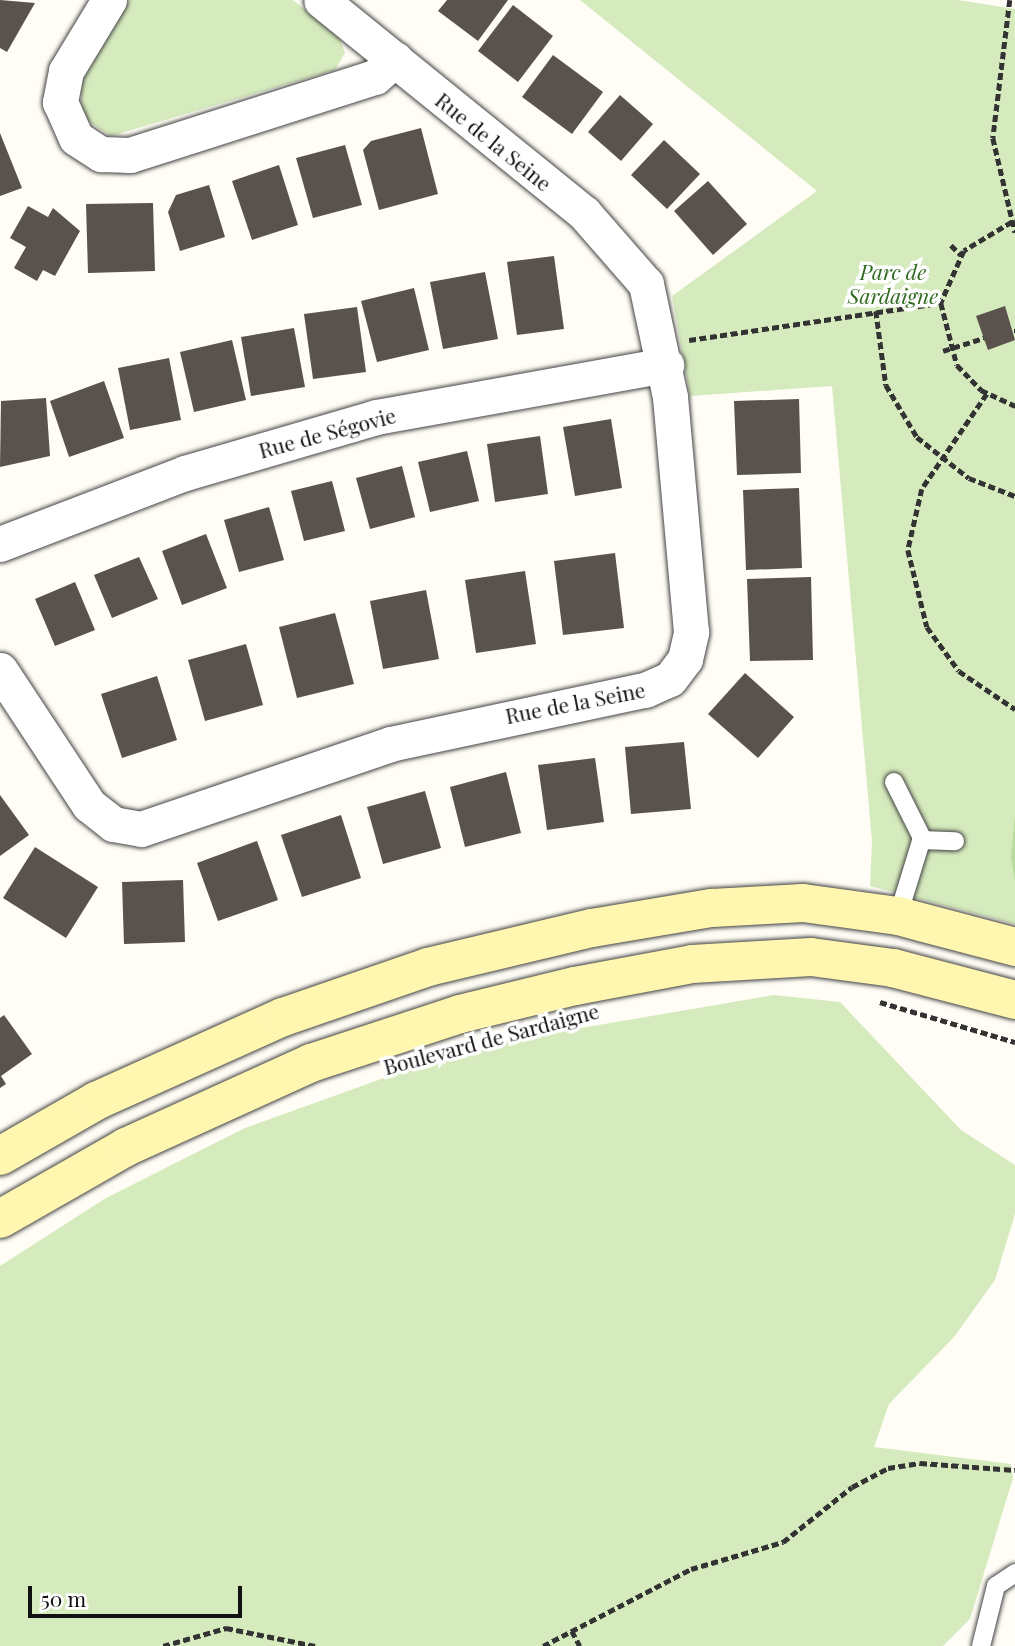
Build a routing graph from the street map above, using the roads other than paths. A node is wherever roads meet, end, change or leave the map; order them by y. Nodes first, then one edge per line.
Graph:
1 (109, 0) edge
2 (321, 0) edge
3 (395, 59) junction
4 (675, 353) junction
5 (0, 544) edge
6 (0, 670) edge
7 (894, 782) dead end
8 (921, 840) junction
9 (955, 841) dead end
10 (898, 916) junction
11 (1015, 947) edge
12 (1015, 1000) edge
13 (0, 1156) edge
14 (0, 1219) edge
15 (1015, 1573) edge
16 (981, 1646) edge

1 - 3 street
2 - 3 street, Rue de la Seine
3 - 4 street, Rue de la Seine
4 - 5 street, Rue de Ségovie
4 - 6 street, Rue de la Seine
7 - 8 lane
8 - 9 lane
8 - 10 lane
10 - 11 street
10 - 13 street
12 - 14 street, Boulevard de Sardaigne
15 - 16 lane

